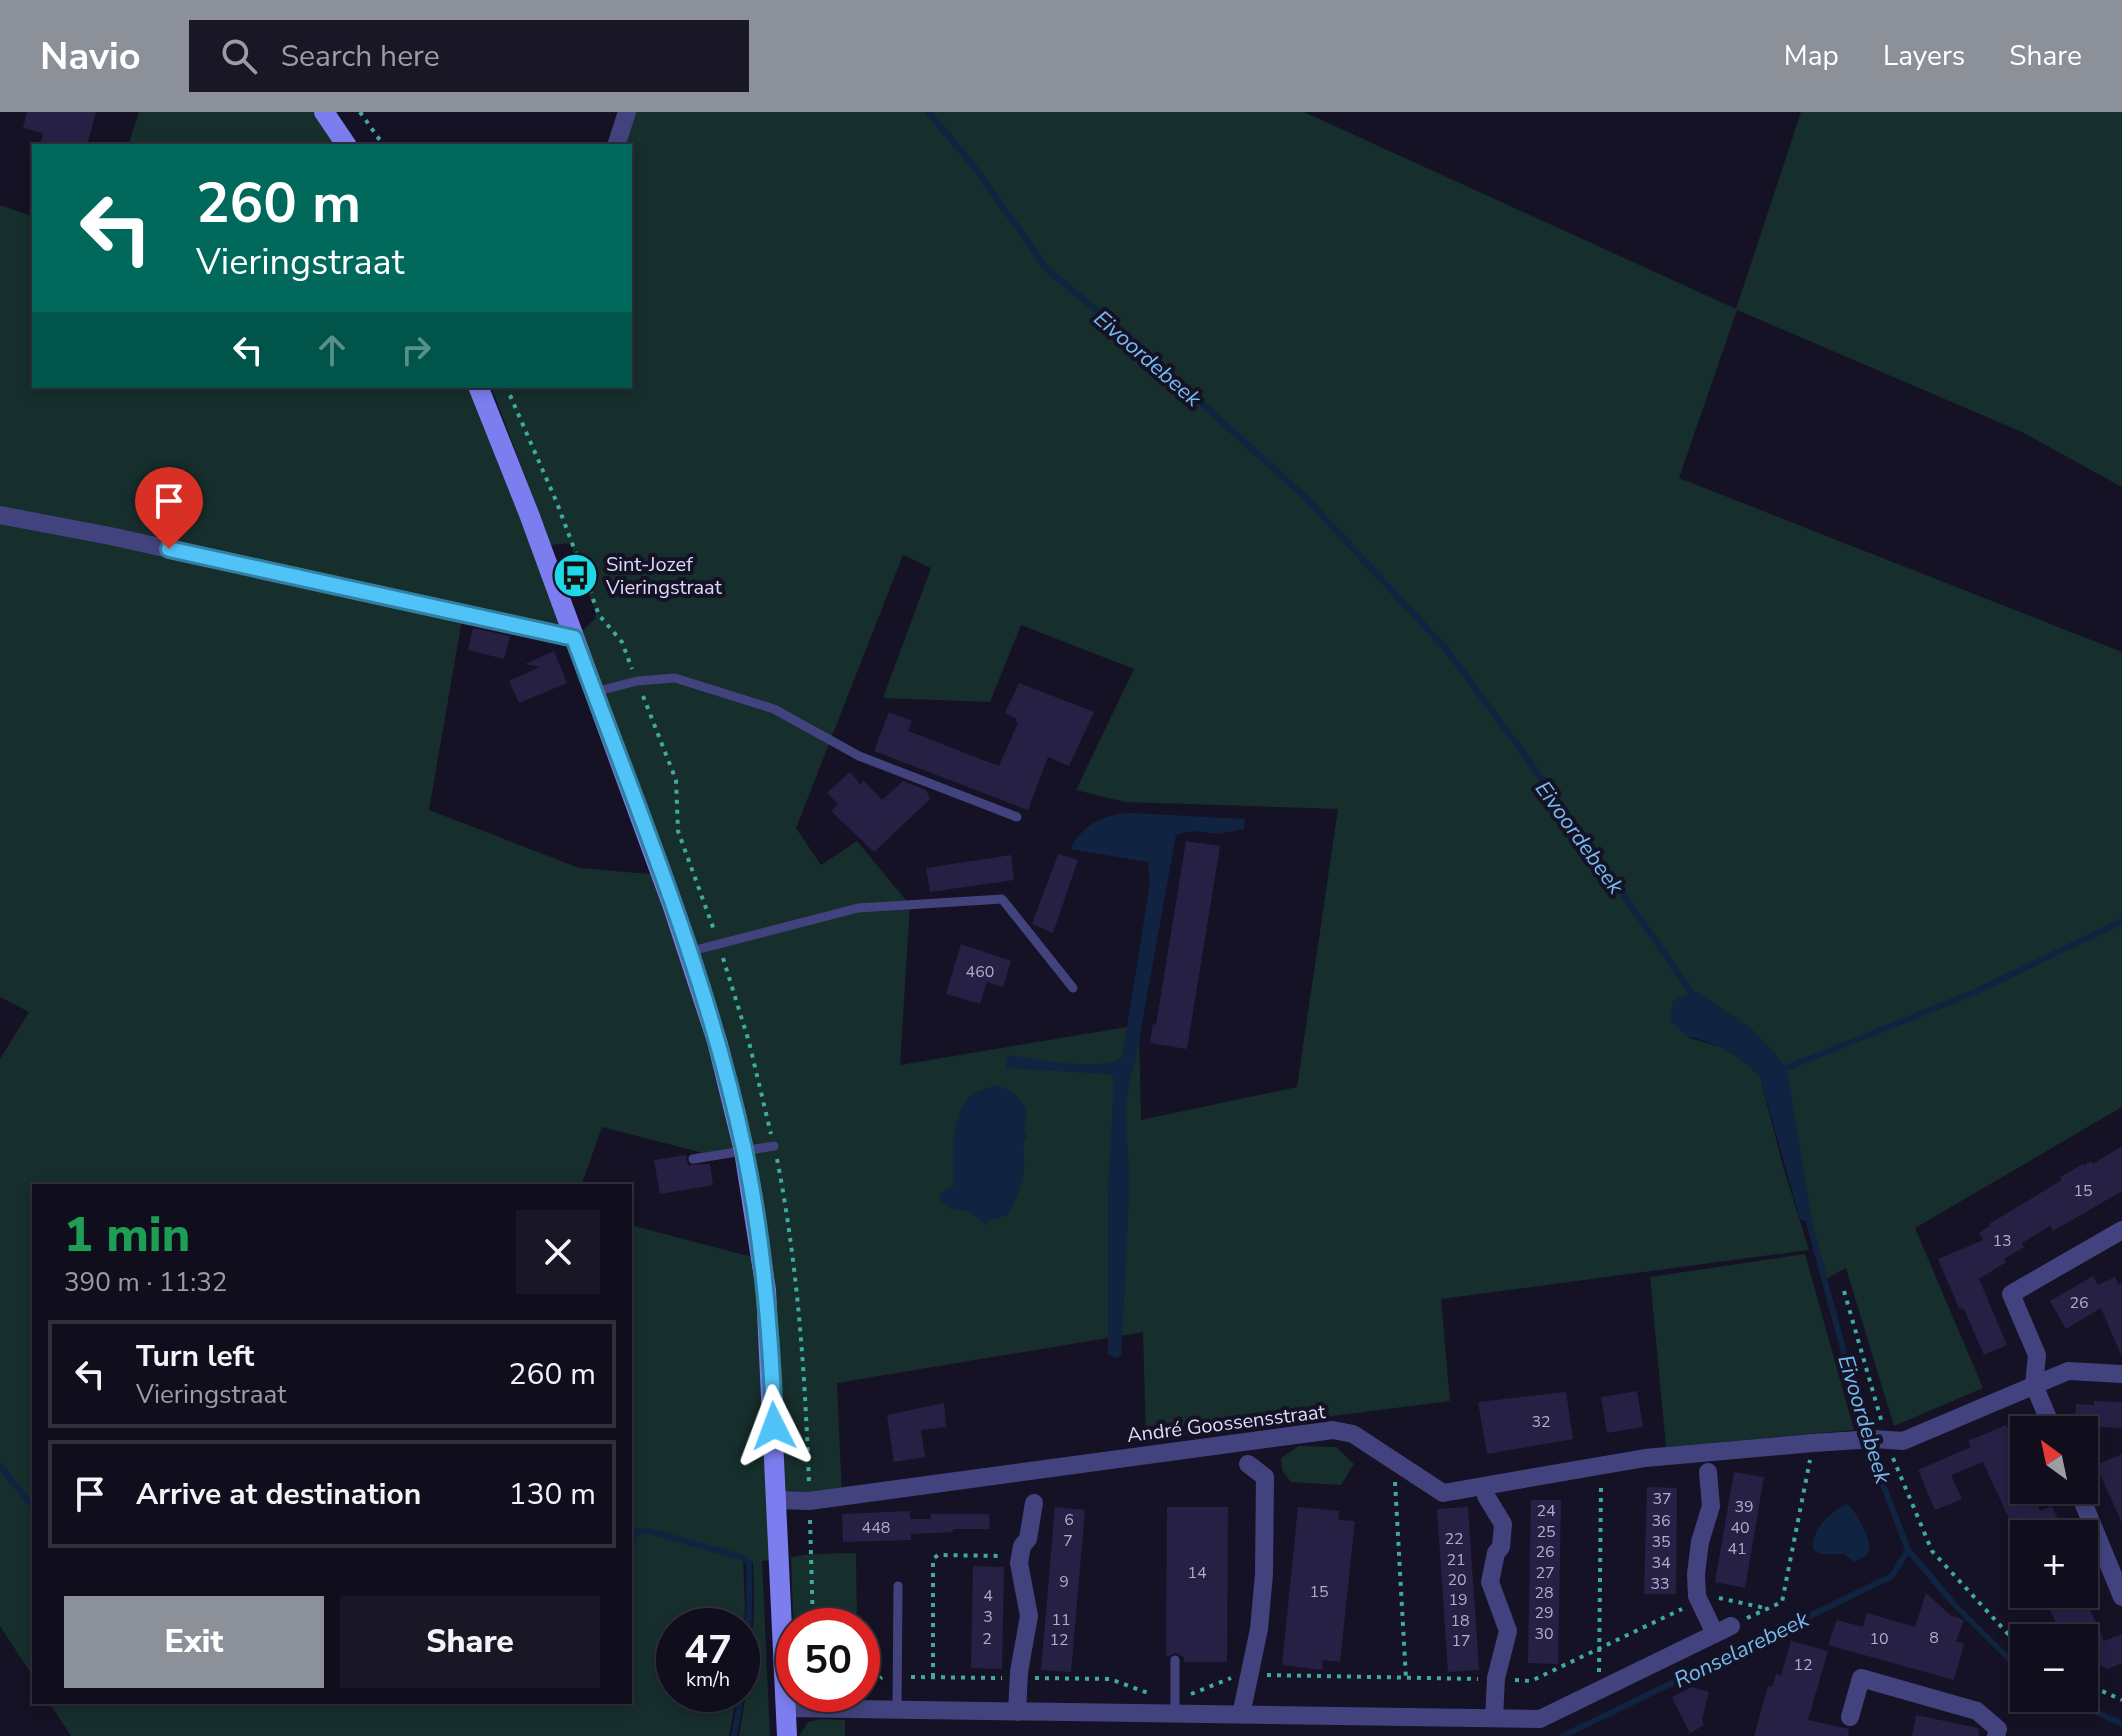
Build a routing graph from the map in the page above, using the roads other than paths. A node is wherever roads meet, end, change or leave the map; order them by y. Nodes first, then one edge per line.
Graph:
1 (324, 112) edge
2 (627, 112) edge
3 (346, 144) edge
4 (617, 144) edge
5 (479, 388) edge
6 (0, 515) edge
7 (574, 638) junction
8 (594, 693) junction
9 (1017, 817) dead end
10 (688, 952) junction
11 (1073, 988) dead end
12 (774, 1146) dead end
13 (744, 1151) junction
14 (693, 1159) dead end
15 (2122, 1230) edge
16 (2122, 1374) edge
17 (2034, 1385) junction
18 (2047, 1416) edge
19 (1248, 1464) dead end
20 (1708, 1472) dead end
21 (1486, 1496) dead end
22 (777, 1500) junction
23 (1034, 1503) dead end
24 (2084, 1504) edge
25 (898, 1586) dead end
26 (2122, 1597) edge
27 (782, 1608) edge
28 (1175, 1660) dead end
29 (1175, 1707) junction
30 (880, 1711) edge
31 (897, 1711) junction
32 (786, 1712) edge
33 (1017, 1712) junction
34 (1241, 1715) junction
35 (1850, 1717) dead end
36 (1494, 1718) junction
37 (787, 1736) edge
38 (1996, 1736) edge

1 - 3 main road
2 - 4 street
5 - 7 main road
6 - 7 street
7 - 8 main road
8 - 9 lane
8 - 10 main road
10 - 11 lane
10 - 13 main road
12 - 13 lane
13 - 14 lane
13 - 22 main road
15 - 17 street
16 - 17 street, André Goossensstraat
17 - 18 street
17 - 22 street, André Goossensstraat
19 - 34 street
20 - 36 street
21 - 36 street
22 - 27 main road
23 - 33 street
24 - 26 street
25 - 31 lane
28 - 29 lane
29 - 33 street
29 - 34 street
30 - 31 street
31 - 33 street
32 - 37 main road
34 - 36 street
35 - 38 street

